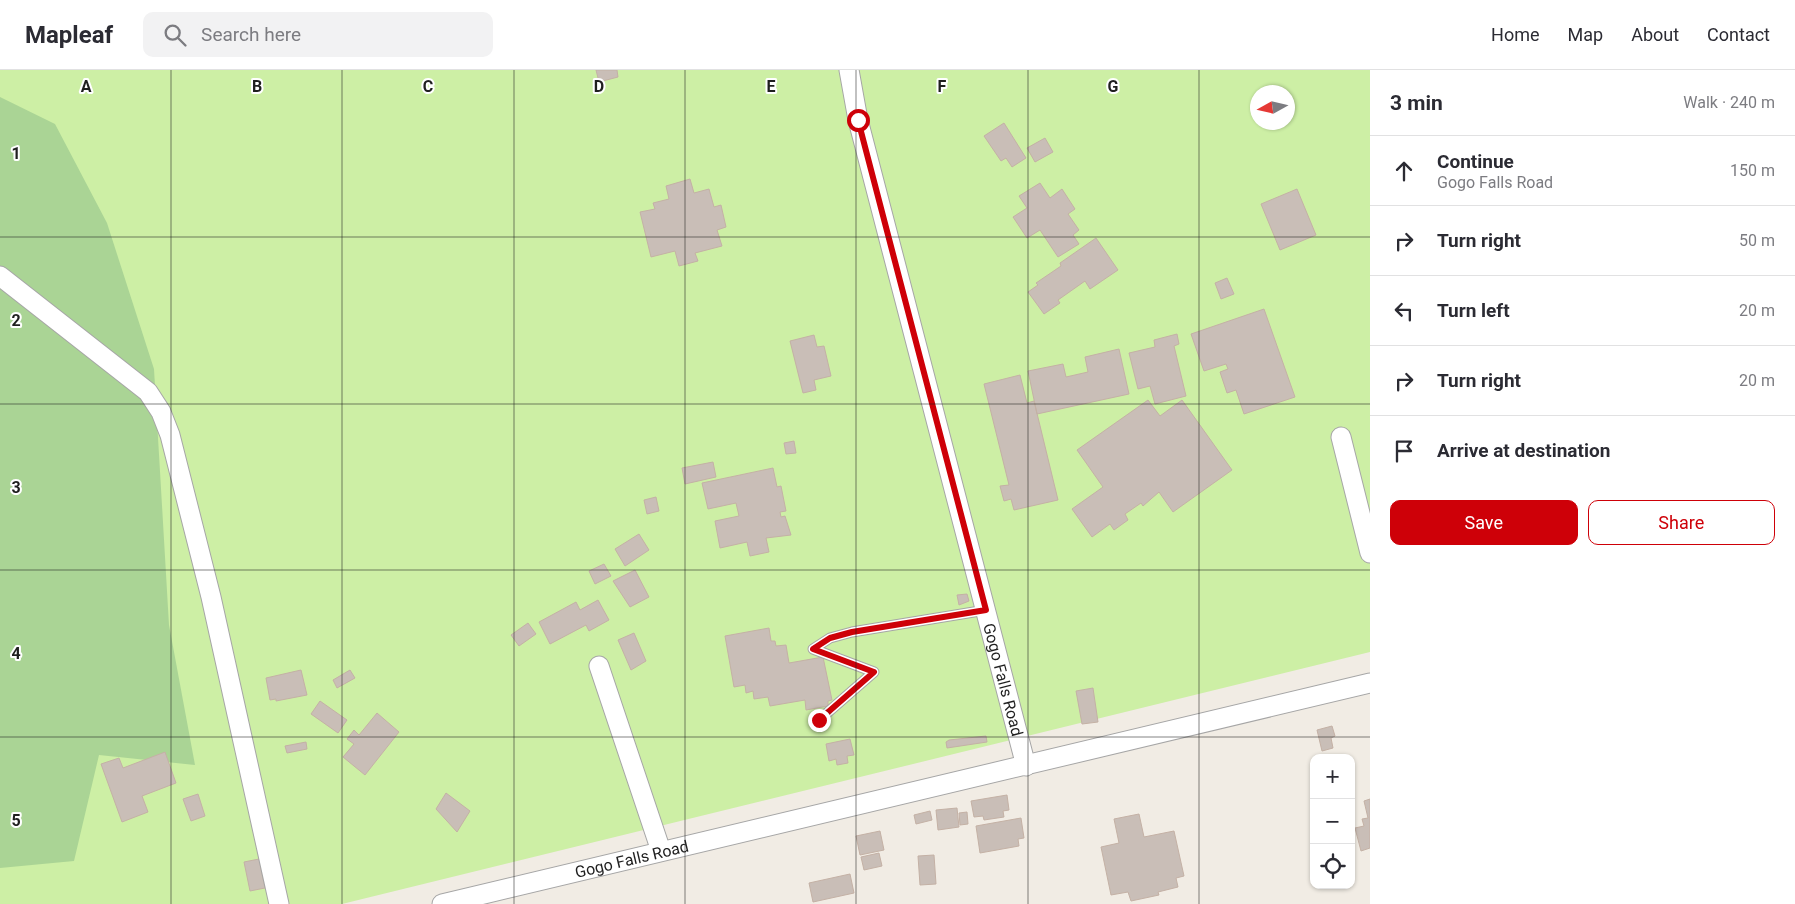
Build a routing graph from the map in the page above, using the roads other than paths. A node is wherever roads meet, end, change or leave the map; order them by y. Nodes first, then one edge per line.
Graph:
1 (849, 70) edge
2 (0, 276) edge
3 (1341, 438) dead end
4 (1370, 553) edge
5 (986, 610) junction
6 (599, 666) dead end
7 (1370, 683) edge
8 (819, 720) dead end
9 (1026, 766) junction
10 (662, 851) junction
11 (279, 904) edge
12 (442, 904) edge

1 - 5 street, Gogo Falls Road
2 - 11 street
3 - 4 street
5 - 8 lane
5 - 9 street, Gogo Falls Road
6 - 10 street
7 - 9 street, Gogo Falls Road
9 - 10 street, Gogo Falls Road
10 - 12 street, Gogo Falls Road

